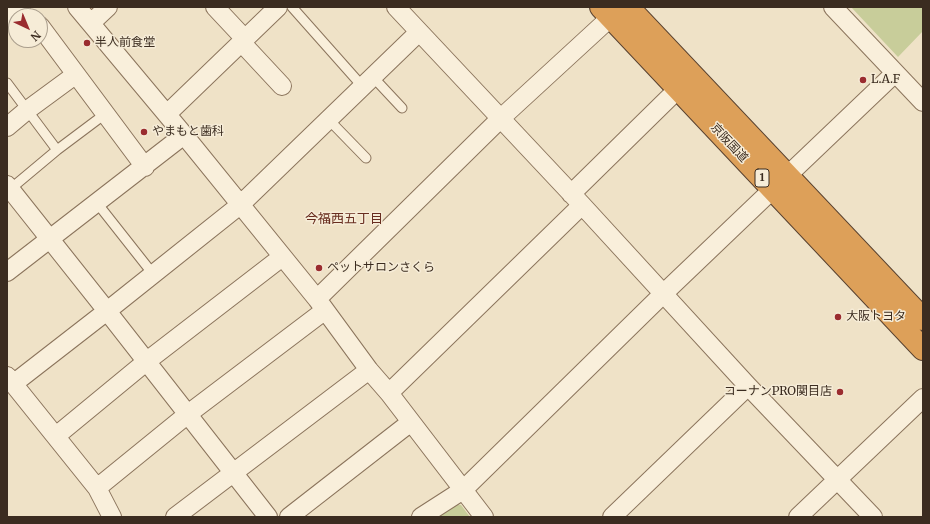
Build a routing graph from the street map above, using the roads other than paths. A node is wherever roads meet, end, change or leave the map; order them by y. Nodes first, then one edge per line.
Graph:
1 (21, 7) edge
2 (78, 7) edge
3 (108, 7) edge
4 (215, 7) edge
5 (278, 7) edge
6 (292, 7) edge
7 (396, 7) edge
8 (833, 7) edge
9 (613, 10) edge
10 (7, 18) edge
11 (91, 24) junction
12 (419, 32) junction
13 (48, 37) edge
14 (243, 41) junction
15 (895, 73) junction
16 (75, 75) junction
17 (368, 82) junction
18 (7, 83) edge
19 (282, 86) dead end
20 (678, 89) junction
21 (923, 102) edge
22 (402, 108) dead end
23 (26, 110) junction
24 (105, 114) junction
25 (166, 114) junction
26 (500, 119) junction
27 (329, 120) junction
28 (7, 127) edge
29 (184, 135) junction
30 (57, 150) junction
31 (366, 158) dead end
32 (145, 167) junction
33 (780, 183) junction
34 (8, 189) edge
35 (577, 199) junction
36 (97, 203) junction
37 (240, 205) junction
38 (50, 240) junction
39 (282, 257) junction
40 (7, 272) edge
41 (153, 274) junction
42 (662, 294) junction
43 (320, 305) junction
44 (108, 311) junction
45 (923, 319) edge
46 (923, 349) edge
47 (147, 361) junction
48 (369, 370) junction
49 (10, 380) edge
50 (748, 386) junction
51 (389, 393) junction
52 (923, 398) edge
53 (188, 414) junction
54 (411, 422) junction
55 (56, 436) junction
56 (233, 473) junction
57 (837, 479) junction
58 (97, 488) junction
59 (463, 490) junction
60 (112, 517) edge
61 (175, 517) edge
62 (268, 517) edge
63 (289, 517) edge
64 (420, 517) edge
65 (484, 517) edge
66 (612, 517) edge
67 (798, 517) edge
68 (873, 517) edge

1 - 10 street
2 - 11 street
3 - 11 street
4 - 14 street
5 - 14 street
6 - 17 lane
7 - 12 street
8 - 15 street
9 - 20 highway, 京阪国道 / 1
9 - 26 street
9 - 33 highway, 京阪国道 / 1
11 - 25 street
12 - 17 street
12 - 26 street
13 - 16 street
14 - 19 street
14 - 25 street
15 - 21 street
15 - 33 street
16 - 23 street
16 - 24 street
17 - 22 lane
17 - 27 street
18 - 23 lane
20 - 33 highway, 京阪国道 / 1
20 - 35 street
23 - 28 street
23 - 30 lane
24 - 30 lane
24 - 32 street
25 - 29 street
26 - 35 street
26 - 43 street
27 - 31 lane
27 - 37 street
29 - 32 street
29 - 37 street
30 - 34 lane
32 - 36 street
33 - 42 street
33 - 45 highway, 京阪国道 / 1
33 - 46 highway, 京阪国道 / 1
34 - 38 street
35 - 42 street
35 - 51 street
36 - 38 street
36 - 41 lane
37 - 39 street
37 - 41 street
38 - 40 street
38 - 44 street
39 - 43 street
39 - 47 street
41 - 44 street
42 - 50 street
42 - 59 street
43 - 48 street
43 - 53 street
44 - 47 street
44 - 49 street
47 - 53 street
47 - 55 street
48 - 51 street
48 - 56 street
49 - 55 street
50 - 57 street
50 - 66 street
51 - 54 street
52 - 57 street
53 - 56 street
53 - 58 street
54 - 59 street
54 - 63 street
55 - 58 street
56 - 61 street
56 - 62 street
57 - 67 street
57 - 68 street
58 - 60 street
59 - 64 street
59 - 65 street

